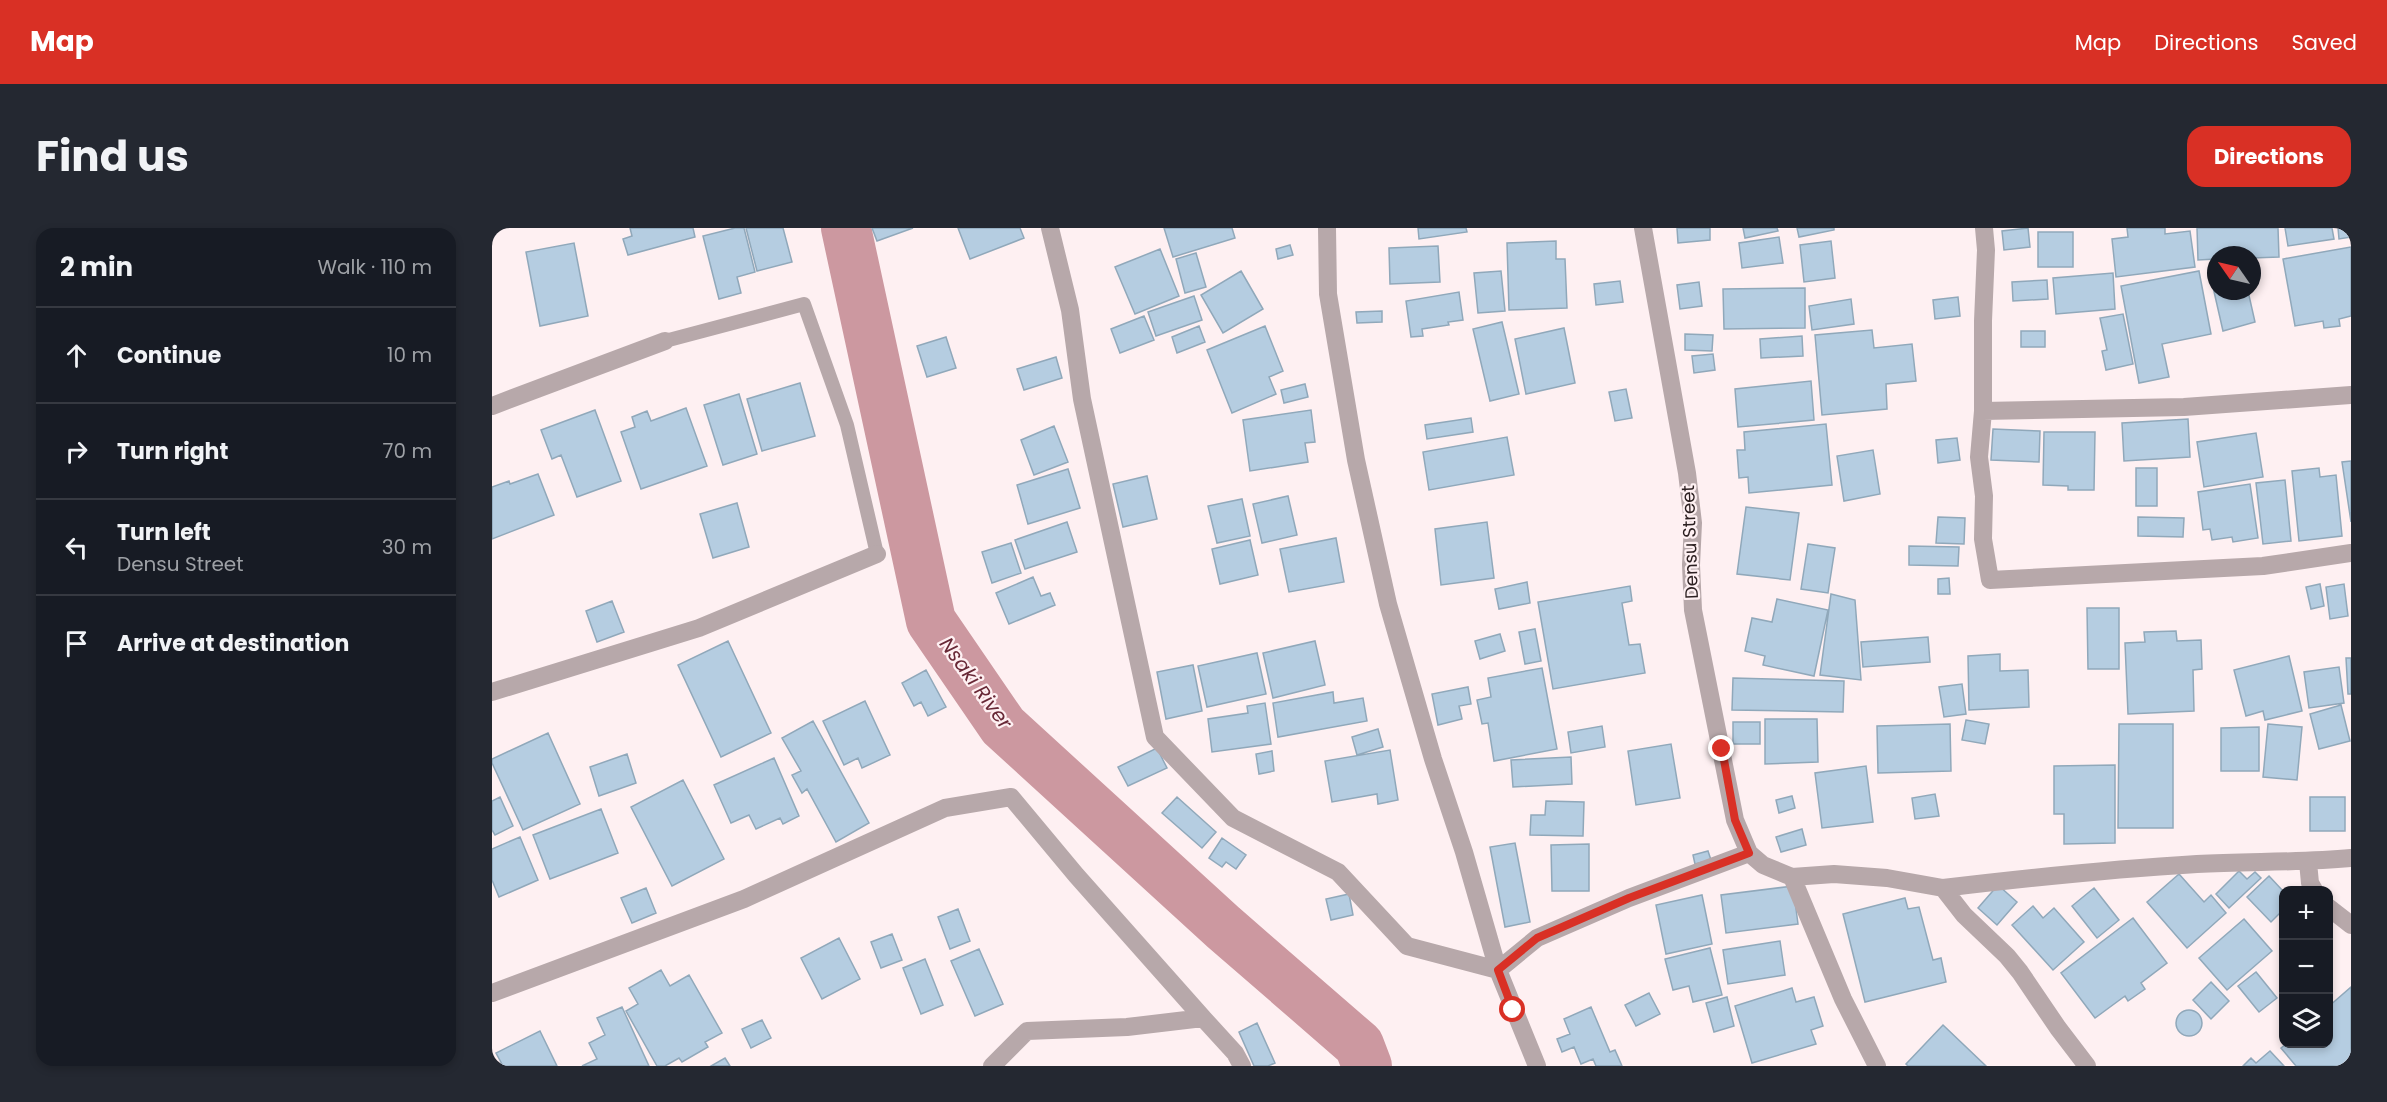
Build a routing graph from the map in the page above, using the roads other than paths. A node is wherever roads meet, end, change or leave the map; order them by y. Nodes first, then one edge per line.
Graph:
1 (1050, 228) edge
2 (1327, 228) edge
3 (1643, 228) edge
4 (1984, 228) edge
5 (665, 341) joint
6 (2351, 395) edge
7 (492, 406) edge
8 (1983, 411) junction
9 (2351, 553) edge
10 (878, 554) joint
11 (492, 692) edge
12 (1749, 853) junction
13 (2351, 858) edge
14 (2308, 862) junction
15 (1791, 877) junction
16 (2312, 886) edge
17 (1943, 888) junction
18 (2333, 911) edge
19 (2351, 925) edge
20 (1498, 970) junction
21 (492, 993) edge
22 (1203, 1018) junction
23 (992, 1066) edge
24 (1242, 1066) edge
25 (1537, 1066) edge
26 (1877, 1066) edge
27 (2087, 1066) edge

1 - 20 street
2 - 20 street
3 - 12 street, Densu Street
4 - 8 street
5 - 7 street
5 - 10 lane
6 - 8 street
8 - 9 street
10 - 11 street
12 - 15 street
12 - 20 street
13 - 14 street
14 - 16 street
14 - 17 street
15 - 17 street
15 - 26 street
17 - 27 street
18 - 19 street
20 - 25 street
21 - 22 street
22 - 23 street
22 - 24 street

